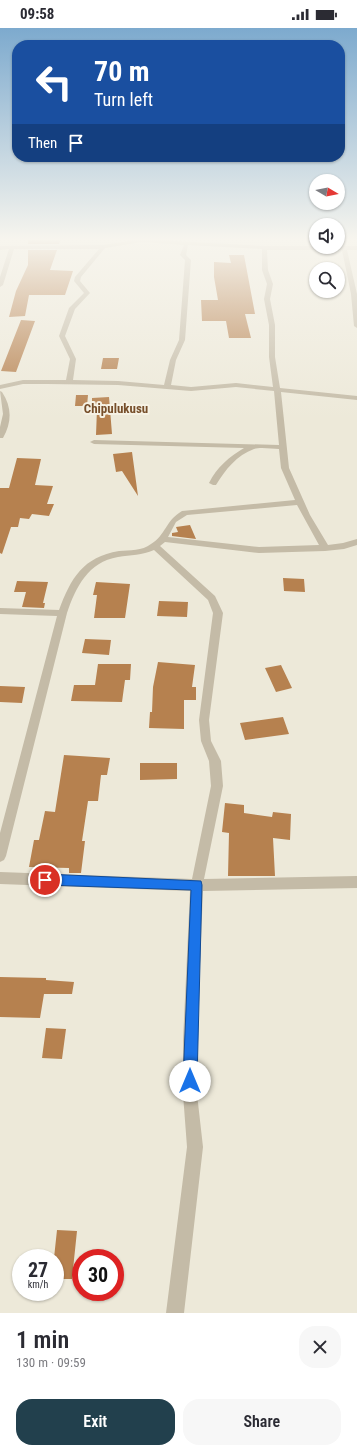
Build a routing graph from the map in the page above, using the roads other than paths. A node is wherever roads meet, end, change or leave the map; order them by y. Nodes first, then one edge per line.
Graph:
1 (81, 299) edge
2 (185, 299) edge
3 (267, 299) edge
4 (354, 299) edge
5 (357, 326) edge
6 (69, 382) junction
7 (0, 387) edge
8 (167, 388) junction
9 (278, 388) junction
10 (0, 393) edge
11 (357, 398) edge
12 (0, 436) edge
13 (94, 442) dead end
14 (254, 446) junction
15 (282, 447) junction
16 (213, 483) dead end
17 (300, 502) junction
18 (357, 542) edge
19 (159, 543) junction
20 (325, 548) junction
21 (0, 611) edge
22 (62, 613) junction
23 (0, 856) edge
24 (0, 878) edge
25 (357, 882) edge
26 (197, 885) junction
27 (175, 1313) edge

1 - 6 street
2 - 8 street
3 - 9 street
4 - 5 street
6 - 7 street
6 - 8 street
8 - 9 street
9 - 11 street
9 - 15 street
10 - 12 street
13 - 14 street
14 - 15 street
14 - 16 street
15 - 17 street
17 - 19 street
17 - 20 street
18 - 20 street
19 - 20 street
19 - 22 street
19 - 26 street
21 - 22 street
22 - 23 street
24 - 26 street
25 - 26 street
26 - 27 street

